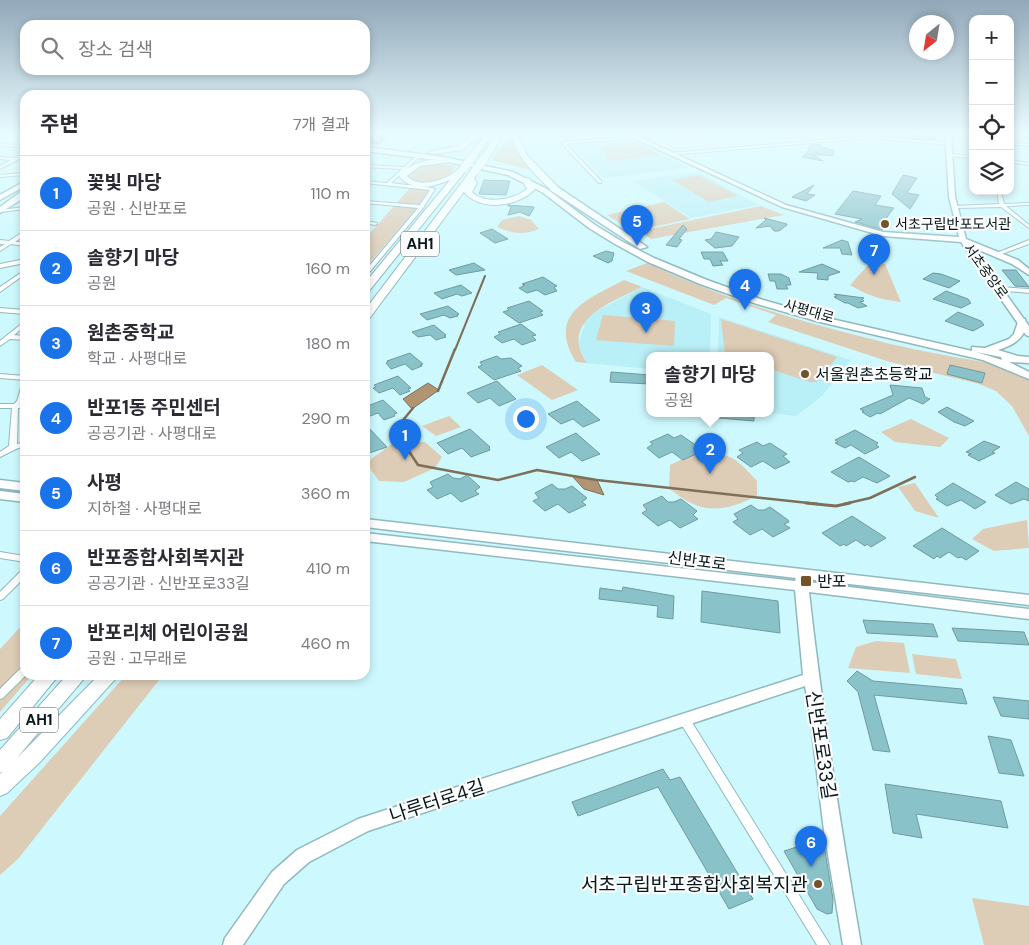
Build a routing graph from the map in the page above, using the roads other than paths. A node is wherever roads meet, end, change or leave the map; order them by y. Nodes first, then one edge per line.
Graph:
1 (395, 177) edge
2 (405, 177) edge
3 (451, 177) edge
4 (457, 177) edge
5 (470, 177) edge
6 (473, 177) edge
7 (518, 177) edge
8 (537, 177) edge
9 (543, 177) edge
10 (594, 177) edge
11 (721, 177) edge
12 (951, 177) edge
13 (526, 180) junction
14 (370, 182) edge
15 (599, 182) dead end
16 (388, 184) junction
17 (20, 185) edge
18 (554, 189) junction
19 (1000, 195) edge
20 (20, 197) edge
21 (0, 198) edge
22 (372, 203) edge
23 (1029, 204) edge
24 (1002, 205) junction
25 (422, 207) junction
26 (955, 207) junction
27 (20, 209) edge
28 (0, 211) edge
29 (370, 223) edge
30 (375, 224) dead end
31 (1029, 228) edge
32 (20, 236) edge
33 (963, 240) junction
34 (0, 242) edge
35 (10, 243) junction
36 (1028, 243) edge
37 (20, 244) edge
38 (0, 249) edge
39 (997, 254) junction
40 (20, 263) edge
41 (0, 266) edge
42 (370, 268) edge
43 (1028, 270) edge
44 (20, 276) edge
45 (370, 283) edge
46 (1000, 289) junction
47 (0, 290) edge
48 (1029, 291) edge
49 (0, 310) edge
50 (370, 310) edge
51 (20, 312) edge
52 (1022, 321) junction
53 (20, 327) edge
54 (1028, 332) edge
55 (9, 336) junction
56 (20, 337) edge
57 (0, 344) edge
58 (972, 350) junction
59 (1029, 360) edge
60 (0, 376) edge
61 (1029, 376) edge
62 (20, 378) edge
63 (20, 401) edge
64 (0, 406) edge
65 (20, 407) edge
66 (15, 408) junction
67 (20, 445) edge
68 (13, 447) junction
69 (0, 455) edge
70 (0, 484) edge
71 (20, 486) edge
72 (0, 495) edge
73 (20, 497) edge
74 (370, 524) edge
75 (370, 538) edge
76 (0, 555) edge
77 (20, 558) edge
78 (20, 577) edge
79 (801, 580) junction
80 (0, 597) edge
81 (1029, 600) edge
82 (1029, 614) edge
83 (20, 675) edge
84 (811, 678) junction
85 (46, 680) edge
86 (74, 680) edge
87 (105, 680) edge
88 (0, 695) edge
89 (684, 719) junction
90 (0, 732) edge
91 (0, 764) edge
92 (0, 787) edge
93 (232, 945) edge
94 (824, 945) edge
95 (852, 945) edge

1 - 16 street
2 - 3 highway
4 - 45 highway, AH1
5 - 50 highway, AH1
6 - 13 highway
7 - 13 main road, 사평대로
8 - 18 main road, 사평대로
9 - 18 highway
10 - 15 street
11 - 33 main road
12 - 26 main road, 서초중앙로
13 - 58 main road, 사평대로
14 - 16 street
16 - 25 street
17 - 21 main road
18 - 58 main road, 사평대로
19 - 24 street
20 - 28 main road
22 - 25 street
23 - 24 street
24 - 26 street
24 - 31 street
25 - 42 street
26 - 33 main road, 서초중앙로
27 - 28 street
29 - 30 street
32 - 35 street
33 - 39 main road
33 - 46 main road, 서초중앙로
34 - 35 street
35 - 37 street
35 - 38 street
36 - 39 street
39 - 43 main road
40 - 41 street
44 - 47 street
46 - 48 street
46 - 52 main road, 서초중앙로
49 - 51 street
52 - 54 main road, 서초중앙로
52 - 58 main road
53 - 55 street
55 - 56 street
55 - 57 street
58 - 59 main road, 사평대로
58 - 61 main road
60 - 62 street
63 - 66 street
64 - 66 street
65 - 66 street
66 - 68 street
67 - 68 street
68 - 69 street
70 - 71 main road
72 - 73 main road
74 - 79 main road, 신반포로
75 - 79 main road, 신반포로
76 - 77 street
78 - 80 street
79 - 81 main road, 신반포로
79 - 82 main road, 신반포로
79 - 84 main road, 신반포로33길
83 - 88 street
84 - 89 main road, 나루터로4길
84 - 95 main road, 신반포로33길
85 - 90 highway, AH1
86 - 91 highway, AH1
87 - 92 highway
89 - 93 main road, 나루터로4길
89 - 94 street

